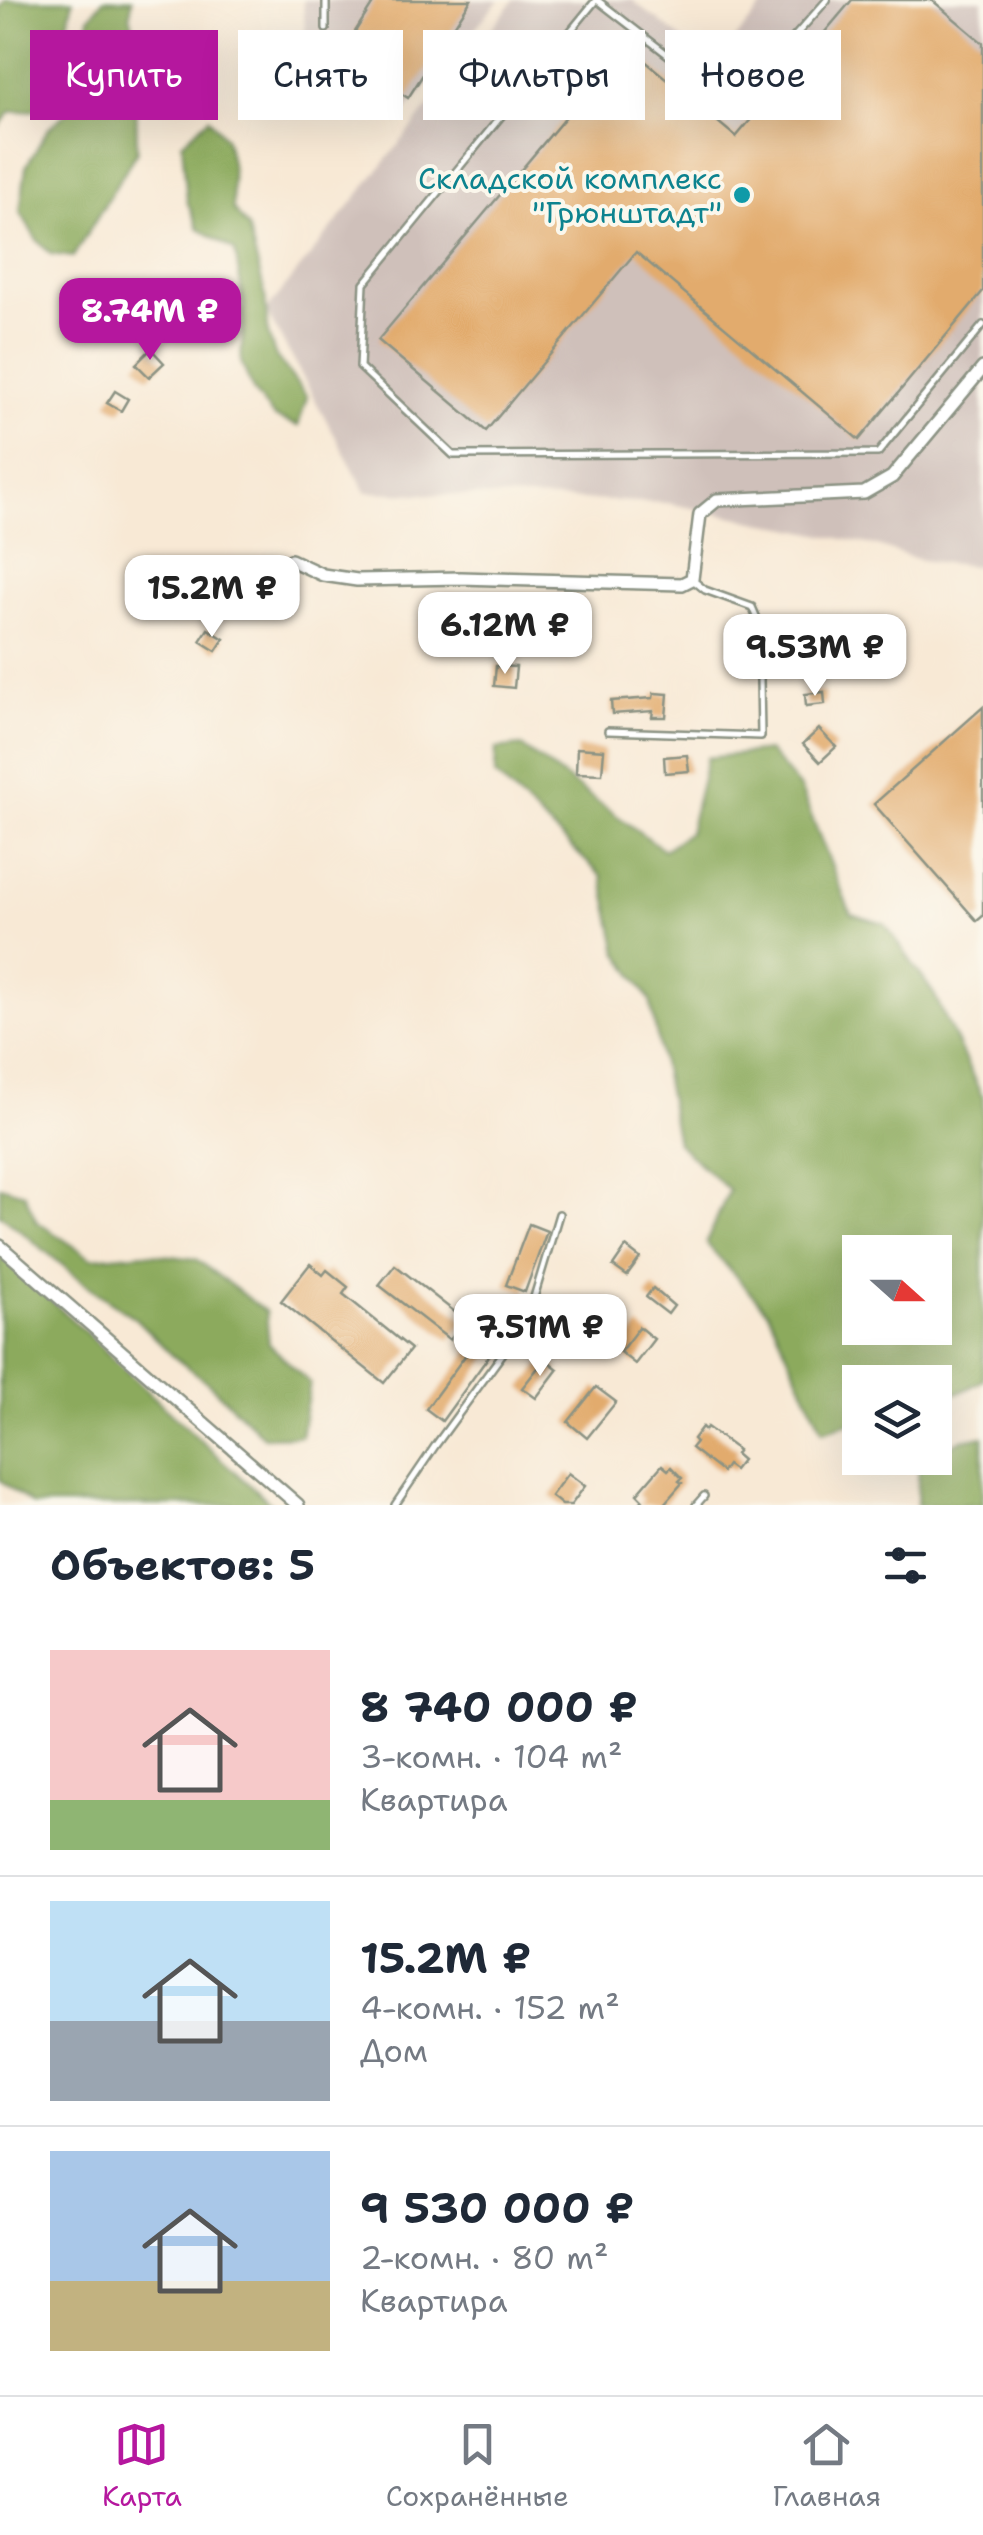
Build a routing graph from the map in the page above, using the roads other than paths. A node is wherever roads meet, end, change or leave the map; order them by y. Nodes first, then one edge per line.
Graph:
1 (326, 0) edge
2 (597, 0) edge
3 (827, 0) edge
4 (326, 29) dead end
5 (983, 325) edge
6 (983, 368) edge
7 (291, 560) dead end
8 (692, 579) junction
9 (608, 731) dead end
10 (560, 1214) dead end
11 (0, 1246) edge
12 (704, 1496) dead end
13 (298, 1505) edge
14 (395, 1505) edge
15 (696, 1505) edge

1 - 4 lane
2 - 3 lane
2 - 5 lane
6 - 8 street
7 - 8 street
8 - 9 lane
10 - 14 lane
11 - 13 street
12 - 15 lane

